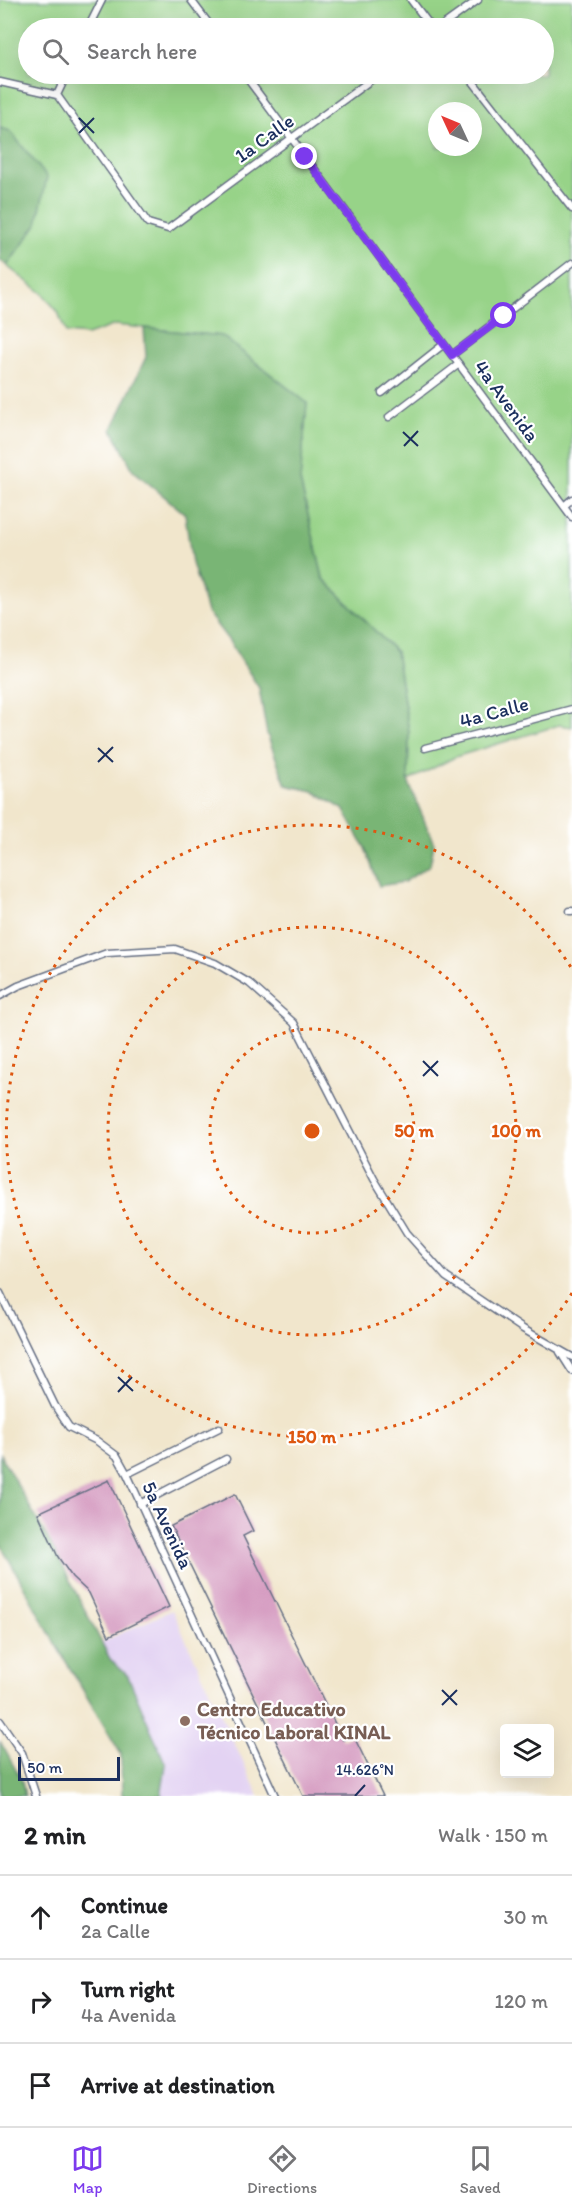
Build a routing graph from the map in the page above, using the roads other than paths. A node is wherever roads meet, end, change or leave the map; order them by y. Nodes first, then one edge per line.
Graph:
1 (102, 0) edge
2 (191, 0) edge
3 (411, 0) edge
4 (478, 0) edge
5 (93, 18) edge
6 (204, 18) edge
7 (424, 18) edge
8 (453, 18) edge
9 (0, 82) edge
10 (62, 84) edge
11 (251, 84) edge
12 (365, 84) edge
13 (475, 84) edge
14 (57, 95) junction
15 (291, 138) junction
16 (572, 209) edge
17 (572, 263) edge
18 (444, 344) junction
19 (452, 355) junction
20 (459, 364) junction
21 (382, 393) dead end
22 (389, 417) dead end
23 (572, 499) edge
24 (564, 506) junction
25 (572, 517) edge
26 (572, 708) edge
27 (425, 748) dead end
28 (0, 996) edge
29 (0, 1293) edge
30 (560, 1351) junction
31 (572, 1357) edge
32 (572, 1371) edge
33 (219, 1428) dead end
34 (226, 1459) dead end
35 (127, 1474) junction
36 (140, 1504) junction
37 (0, 1721) edge
38 (36, 1796) edge
39 (274, 1796) edge

1 - 5 lane
2 - 6 lane
3 - 7 lane
4 - 8 lane
9 - 14 lane
10 - 14 lane
11 - 15 lane, 4a Avenida
12 - 15 lane, 1a Calle
13 - 16 lane
14 - 15 lane, 1a Calle
15 - 18 lane, 4a Avenida
17 - 19 lane
18 - 19 lane, 4a Avenida
18 - 21 lane
19 - 20 lane, 4a Avenida
20 - 22 lane
20 - 24 lane, 4a Avenida
23 - 24 lane
24 - 25 lane, 4a Avenida
26 - 27 lane, 4a Calle
28 - 30 lane
29 - 35 lane, 5a Avenida
30 - 31 lane
30 - 32 lane
33 - 35 lane
34 - 36 lane
35 - 36 lane, 5a Avenida
36 - 39 lane, 5a Avenida
37 - 38 lane

